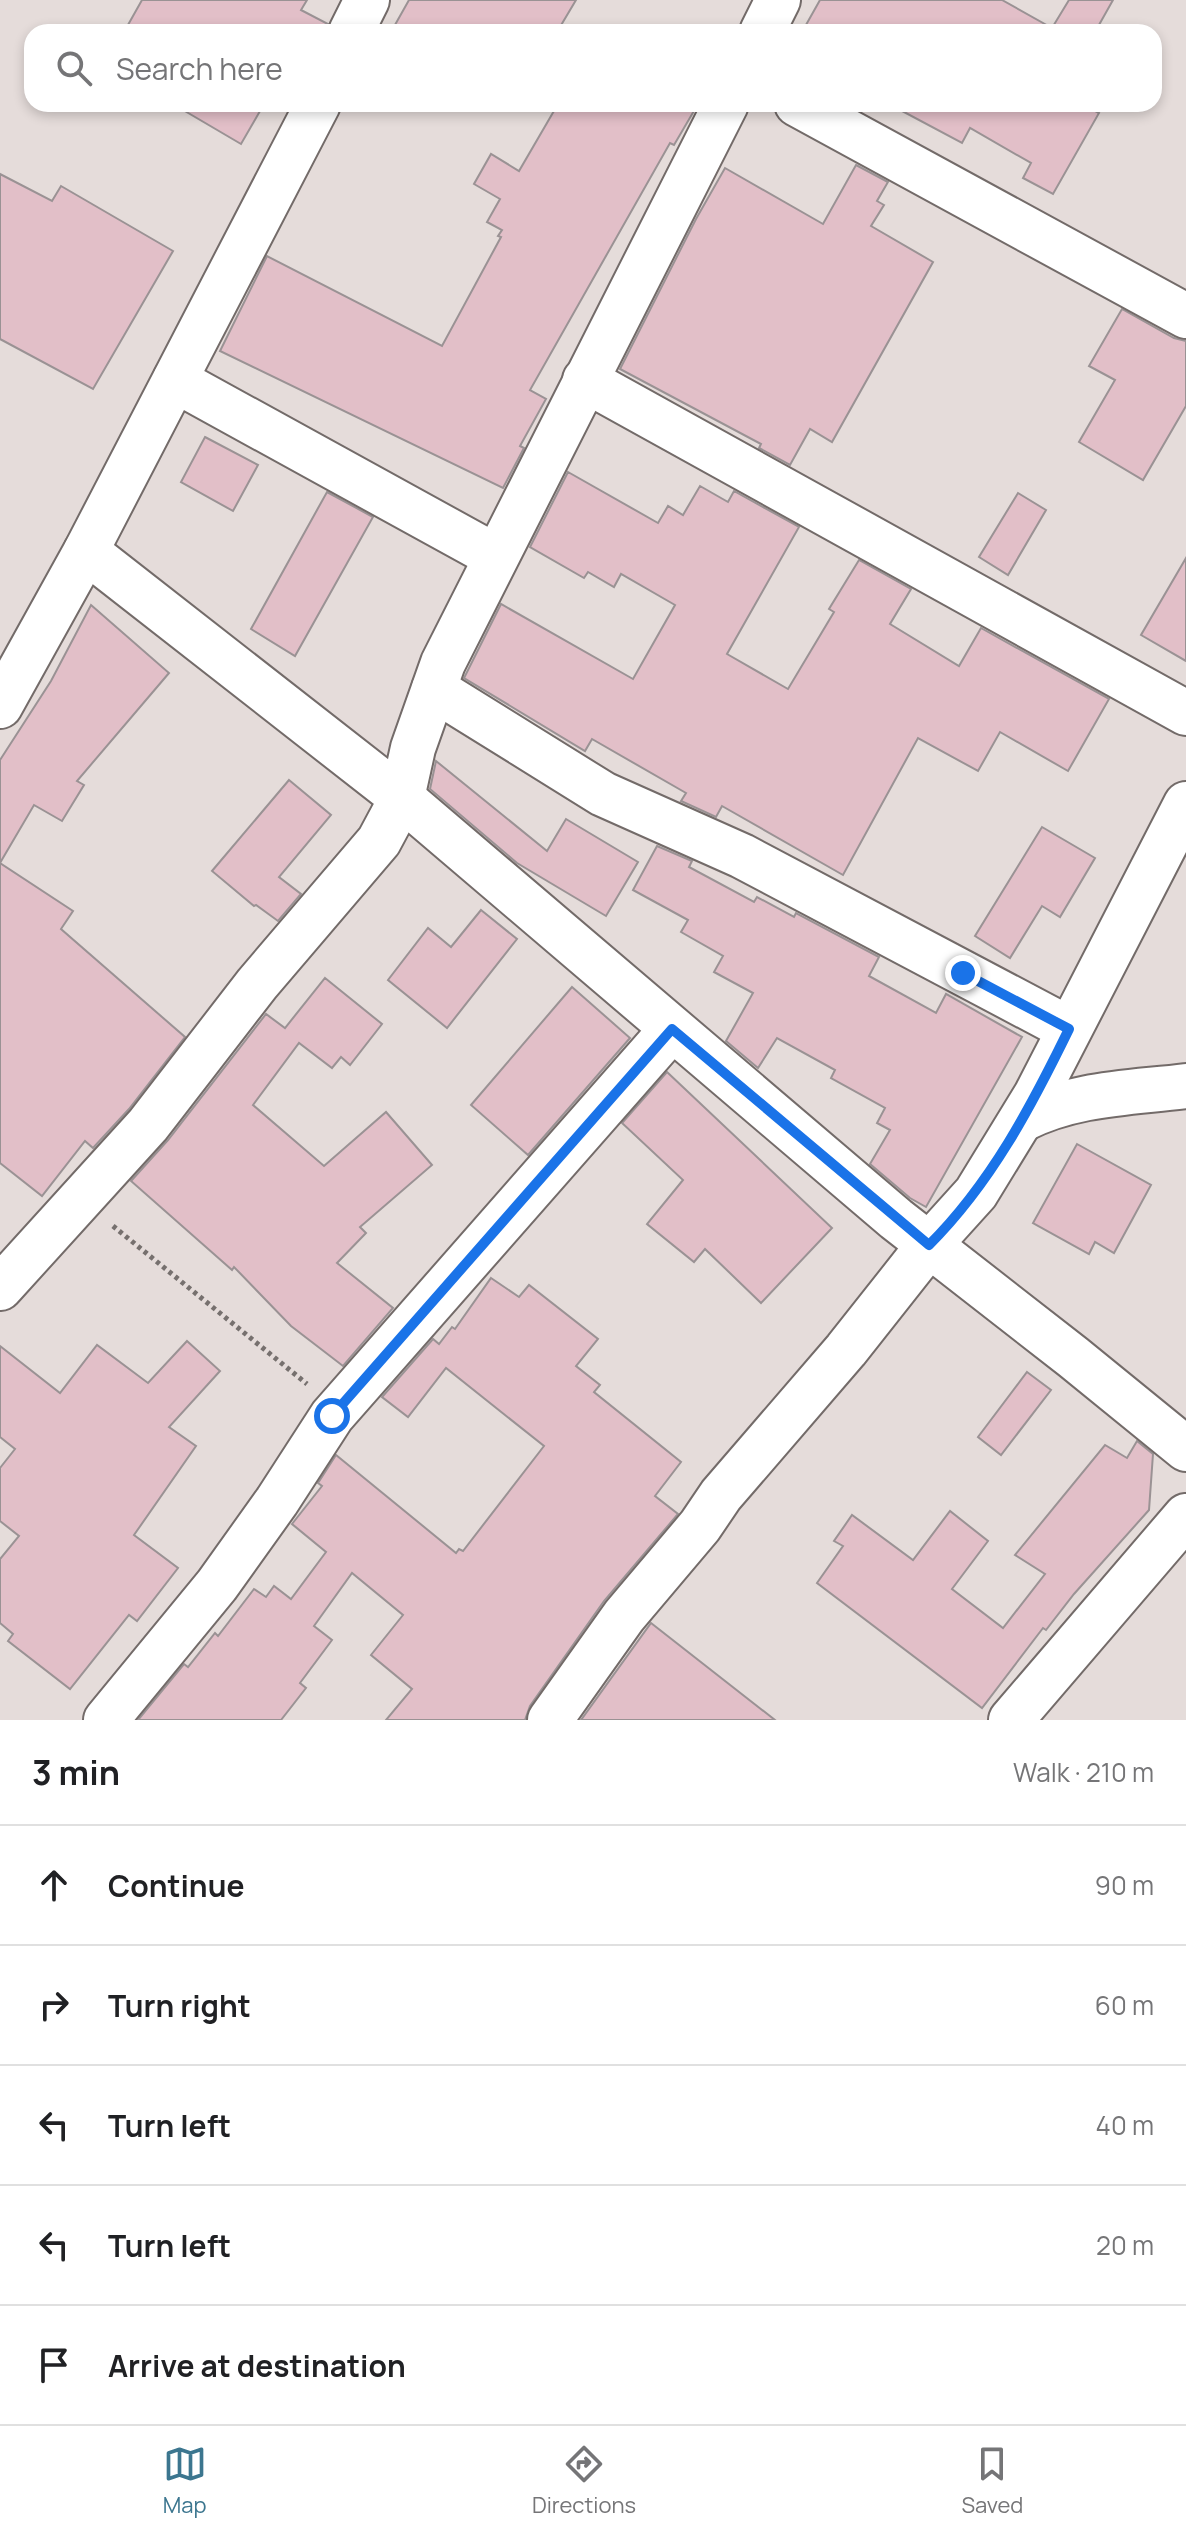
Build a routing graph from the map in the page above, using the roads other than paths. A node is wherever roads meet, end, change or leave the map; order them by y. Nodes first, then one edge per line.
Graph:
1 (367, 0) edge
2 (778, 0) edge
3 (355, 24) edge
4 (766, 24) edge
5 (314, 112) edge
6 (722, 112) edge
7 (812, 112) edge
8 (1186, 316) edge
9 (175, 380) junction
10 (585, 380) junction
11 (86, 551) junction
12 (495, 556) junction
13 (434, 689) junction
14 (0, 706) edge
15 (1186, 713) edge
16 (402, 798) junction
17 (1186, 804) edge
18 (672, 1029) junction
19 (1069, 1029) junction
20 (1186, 1086) edge
21 (1023, 1119) junction
22 (929, 1245) junction
23 (0, 1288) edge
24 (1186, 1449) edge
25 (1186, 1516) edge
26 (106, 1720) edge
27 (550, 1720) edge
28 (1011, 1720) edge

1 - 3 street
2 - 4 street
5 - 9 street
6 - 10 street
7 - 8 street
9 - 11 street
9 - 12 street
10 - 12 street
10 - 15 street
11 - 14 street
11 - 16 street
12 - 13 street
13 - 16 street
13 - 19 street
16 - 18 street
16 - 23 street
17 - 19 street
18 - 22 street
18 - 26 street
19 - 21 street
20 - 21 street
21 - 22 street
22 - 24 street
22 - 27 street
25 - 28 street

